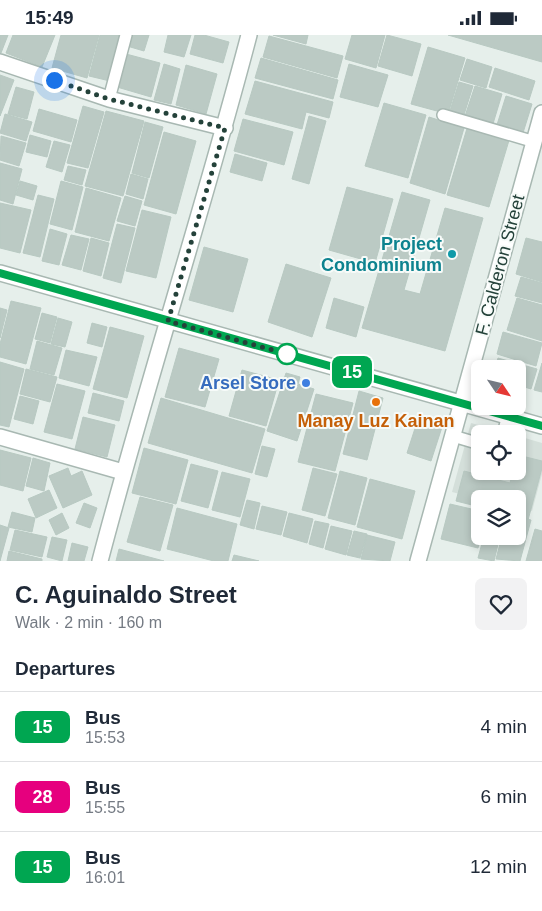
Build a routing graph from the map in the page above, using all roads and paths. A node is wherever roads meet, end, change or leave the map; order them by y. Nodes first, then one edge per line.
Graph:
1 (126, 35) edge
2 (249, 35) edge
3 (0, 62) edge
4 (109, 99) junction
5 (542, 113) edge
6 (443, 115) dead end
7 (225, 128) junction
8 (535, 142) junction
9 (0, 273) edge
10 (168, 321) junction
11 (462, 402) junction
12 (471, 405) edge
13 (508, 415) joint
14 (505, 425) edge
15 (542, 426) edge
16 (453, 436) junction
17 (0, 437) edge
18 (471, 441) edge
19 (123, 472) junction
20 (100, 561) edge
21 (418, 561) edge

1 - 4 lane
2 - 7 street
3 - 4 street
4 - 7 street
5 - 8 street, F. Calderon Street
6 - 8 lane
7 - 10 street
8 - 11 street, F. Calderon Street
9 - 10 street
10 - 11 street
10 - 19 street
11 - 12 street
11 - 16 street, F. Calderon Street
13 - 14 lane
13 - 15 street
16 - 18 lane
16 - 21 street, F. Calderon Street
17 - 19 street
19 - 20 street

